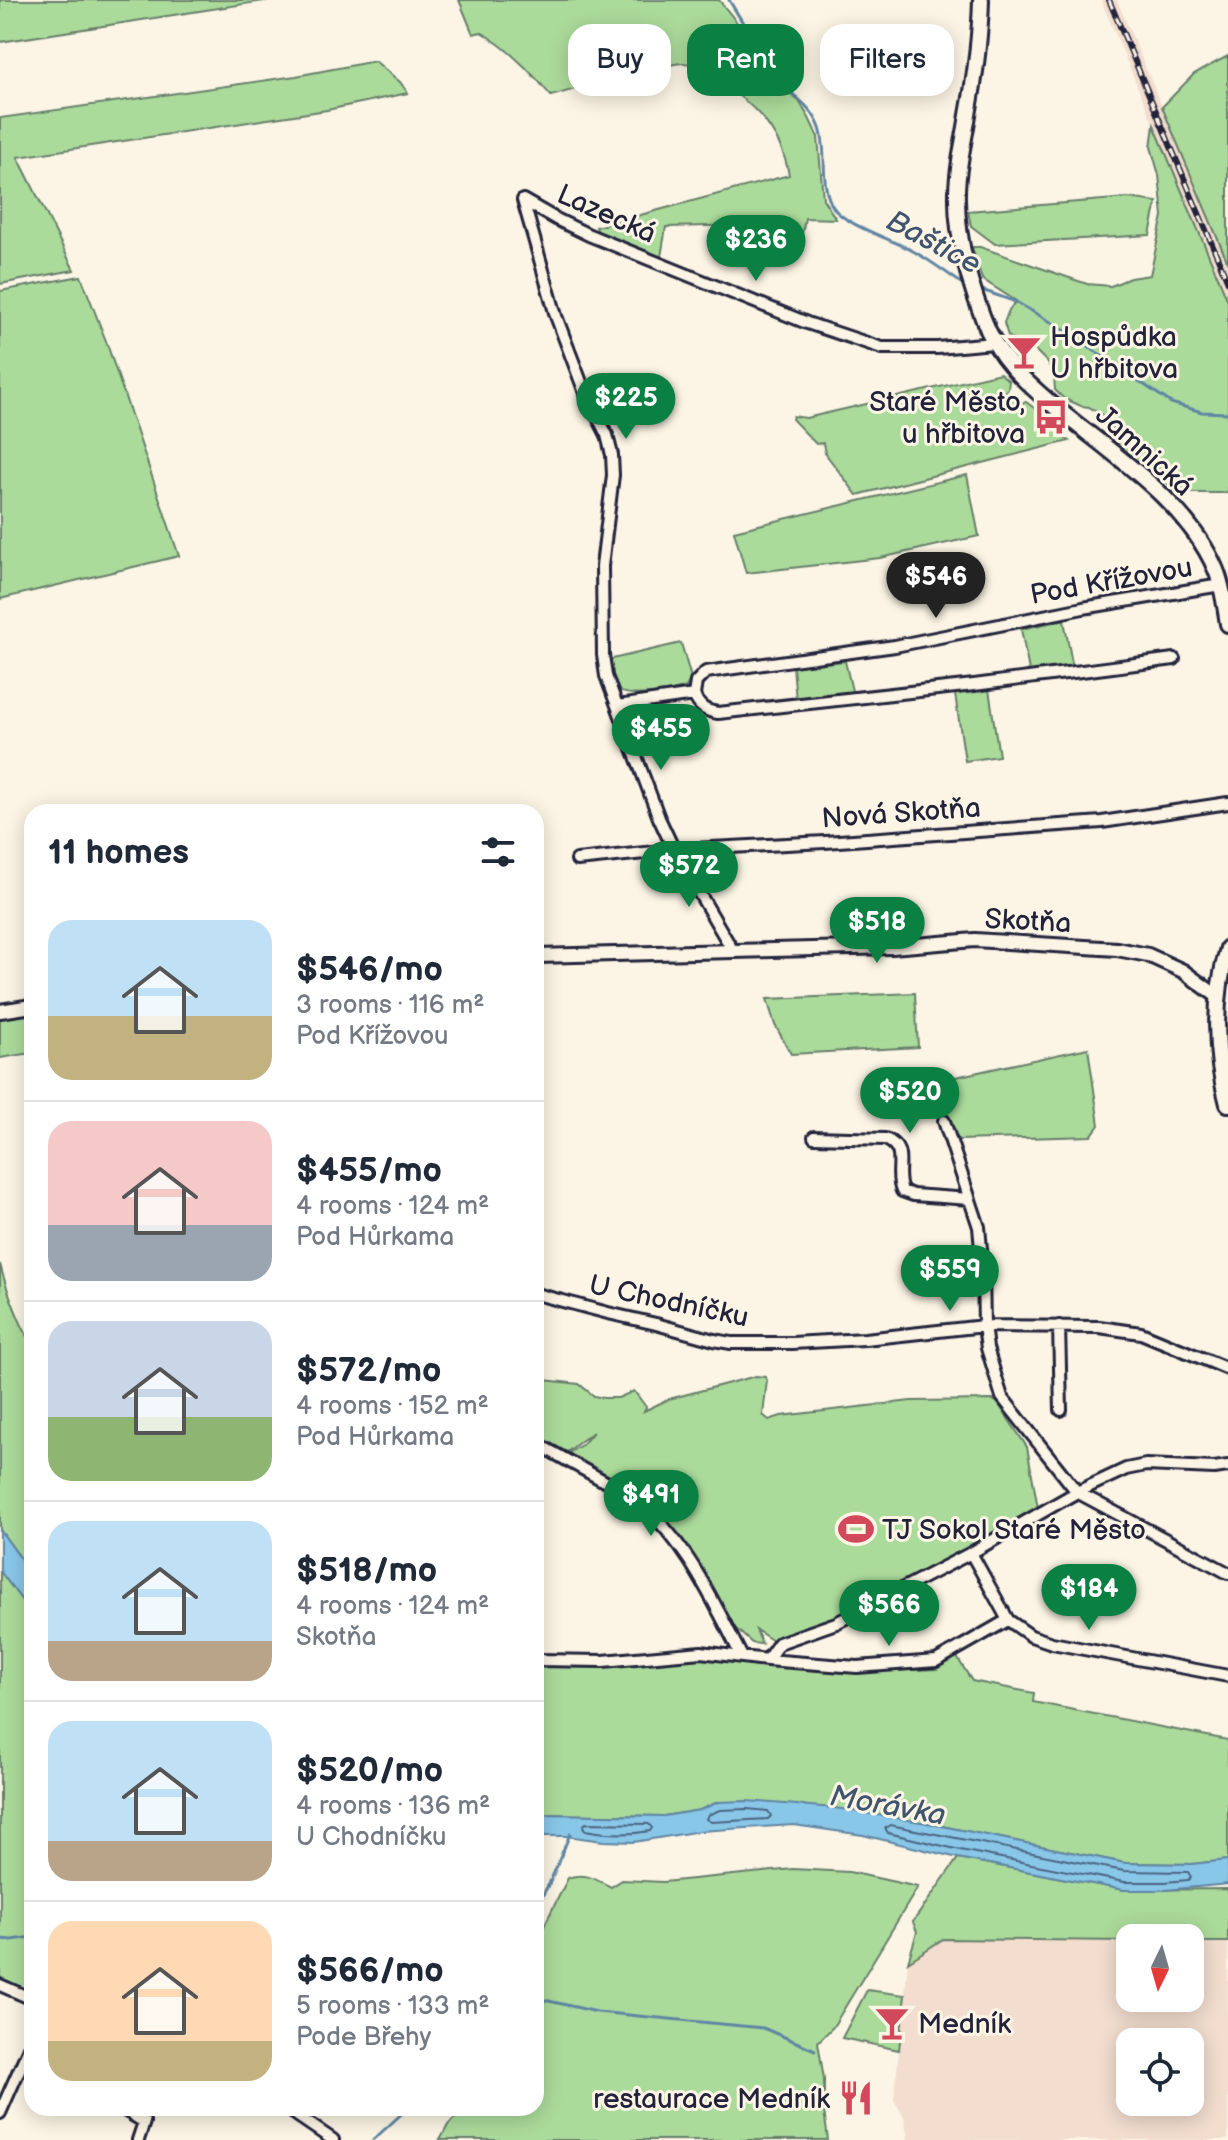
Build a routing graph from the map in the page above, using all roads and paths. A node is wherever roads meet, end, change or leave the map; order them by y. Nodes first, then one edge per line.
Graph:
1 (981, 0) edge
2 (994, 343) junction
3 (1221, 585) junction
4 (1228, 624) edge
5 (1174, 659) dead end
6 (694, 695) junction
7 (618, 706) junction
8 (1228, 803) edge
9 (674, 850) junction
10 (577, 860) dead end
11 (1228, 948) edge
12 (733, 951) junction
13 (544, 956) edge
14 (1217, 996) junction
15 (24, 1007) edge
16 (0, 1011) edge
17 (1228, 1104) edge
18 (944, 1121) dead end
19 (814, 1137) dead end
20 (970, 1199) junction
21 (544, 1296) edge
22 (984, 1326) junction
23 (1059, 1326) junction
24 (1228, 1369) edge
25 (1061, 1410) dead end
26 (544, 1447) edge
27 (1228, 1466) edge
28 (1077, 1492) junction
29 (971, 1553) junction
30 (1228, 1573) edge
31 (1008, 1620) junction
32 (742, 1657) junction
33 (544, 1660) edge
34 (767, 1660) junction
35 (1228, 1676) edge
36 (0, 1985) edge
37 (24, 1996) edge
38 (24, 2063) edge
39 (0, 2113) edge
40 (134, 2116) edge
41 (298, 2116) edge
42 (138, 2140) edge
43 (333, 2140) edge

1 - 2 main road, Jamnická
2 - 3 main road, Jamnická
2 - 7 street, Lazecká
3 - 4 main road, Jamnická
3 - 6 street, Pod Křížovou
5 - 6 street
6 - 7 street
7 - 9 street
8 - 9 street, Nová Skotňa
9 - 10 street, Nová Skotňa
9 - 12 street
11 - 14 main road
12 - 13 street, Skotňa
12 - 14 street, Skotňa
14 - 17 main road
15 - 16 street
18 - 20 street
19 - 20 street
20 - 22 street
21 - 22 street, U Chodníčku
22 - 23 street, U Chodníčku
22 - 28 street
23 - 24 street, U Chodníčku
23 - 25 street
26 - 32 street
27 - 28 street
28 - 29 street
28 - 30 street
29 - 31 street
29 - 34 street
31 - 34 street
31 - 35 street
32 - 33 street
32 - 34 street
36 - 37 street
38 - 39 street
40 - 42 street
41 - 43 street

